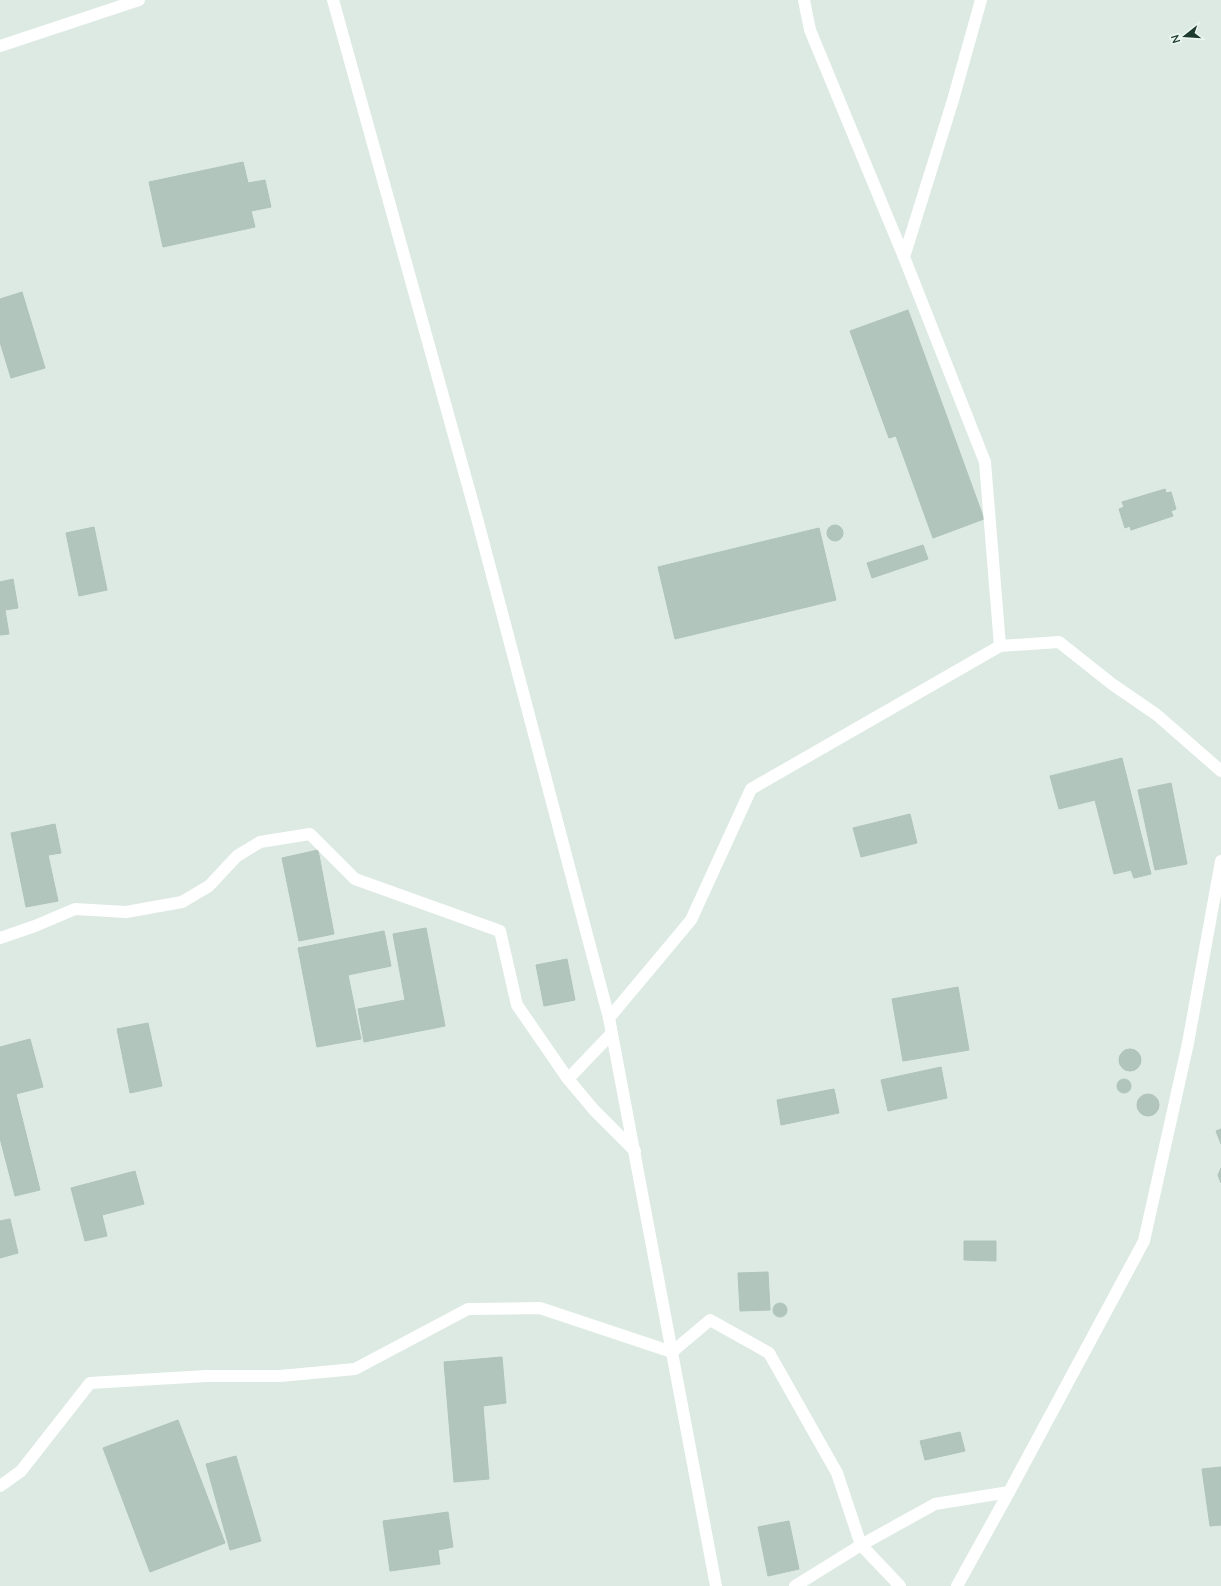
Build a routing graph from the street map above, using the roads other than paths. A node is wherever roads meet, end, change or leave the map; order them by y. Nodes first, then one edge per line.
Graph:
1 (139, 0) edge
2 (333, 0) edge
3 (804, 0) edge
4 (981, 0) edge
5 (0, 46) edge
6 (904, 257) junction
7 (1000, 646) junction
8 (1221, 772) edge
9 (1221, 861) edge
10 (0, 938) edge
11 (609, 1018) junction
12 (612, 1033) junction
13 (568, 1080) junction
14 (635, 1151) junction
15 (672, 1352) junction
16 (0, 1486) edge
17 (1009, 1492) junction
18 (861, 1545) junction
19 (716, 1586) edge
20 (795, 1586) edge
21 (900, 1586) edge
22 (957, 1586) edge

1 - 5 street
2 - 11 street
3 - 6 street
4 - 6 street
6 - 7 street
7 - 8 street
7 - 11 street
9 - 17 street
10 - 13 street
11 - 12 street
12 - 13 street
12 - 14 street
13 - 14 street
14 - 15 street
15 - 16 street
15 - 18 street
15 - 19 street
17 - 18 street
17 - 22 street
18 - 20 street
18 - 21 street

